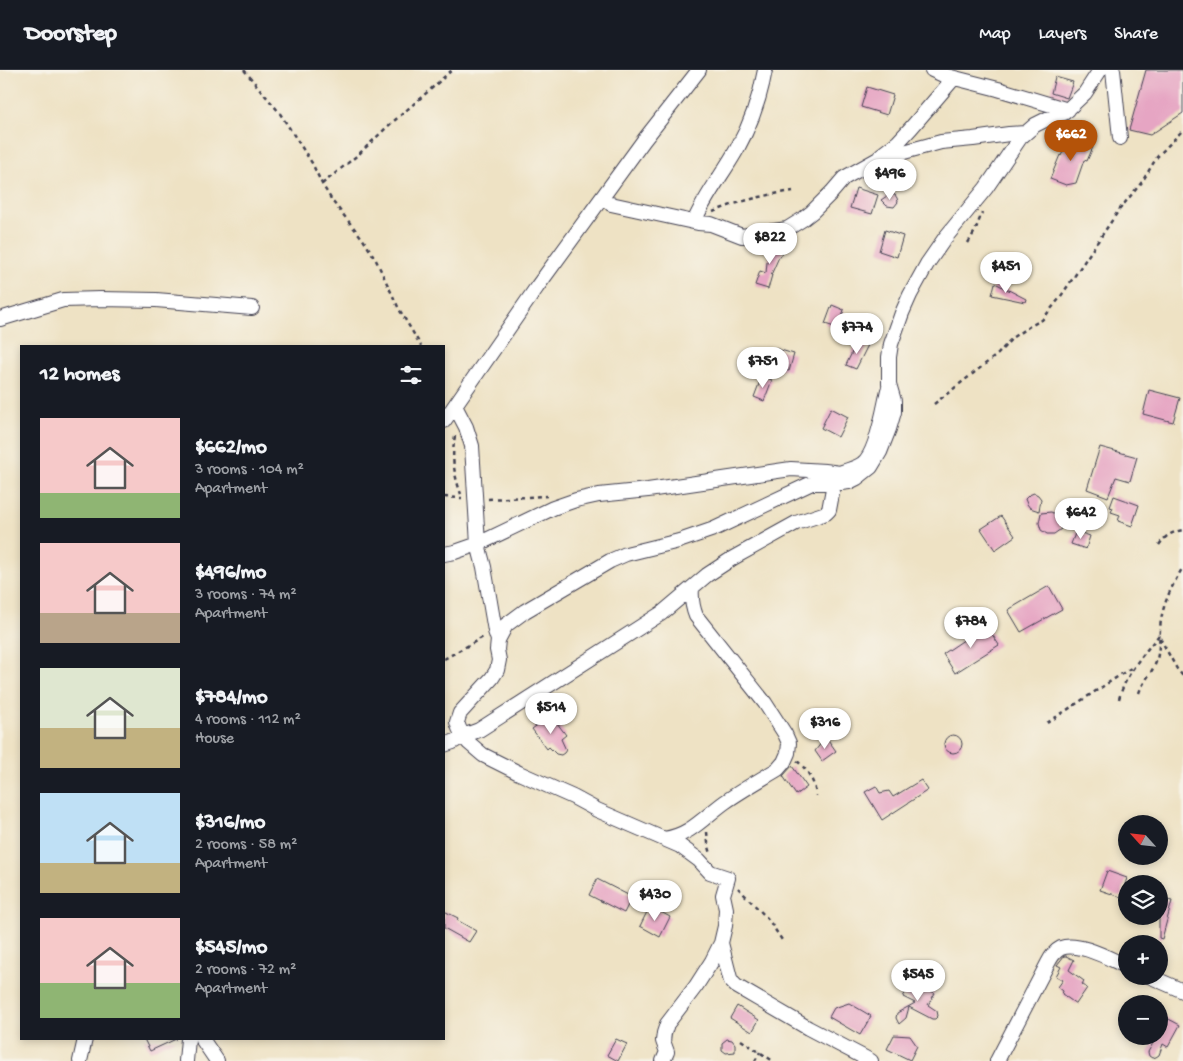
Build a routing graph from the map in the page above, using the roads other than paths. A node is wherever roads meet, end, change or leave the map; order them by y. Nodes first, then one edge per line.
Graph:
1 (699, 70) edge
2 (765, 70) edge
3 (932, 70) edge
4 (1100, 70) edge
5 (1113, 70) edge
6 (954, 78) junction
7 (1068, 110) junction
8 (1025, 133) junction
9 (1120, 138) dead end
10 (873, 161) junction
11 (611, 204) dead end
12 (694, 222) junction
13 (252, 308) dead end
14 (0, 319) edge
15 (455, 406) junction
16 (445, 420) edge
17 (837, 478) junction
18 (478, 544) junction
19 (445, 554) edge
20 (692, 588) junction
21 (496, 635) junction
22 (460, 730) junction
23 (445, 739) edge
24 (445, 745) edge
25 (664, 839) junction
26 (721, 943) junction
27 (1118, 963) edge
28 (1168, 984) edge
29 (1183, 991) edge
30 (85, 1040) edge
31 (188, 1040) edge
32 (203, 1040) edge
33 (80, 1061) edge
34 (186, 1061) edge
35 (217, 1061) edge
36 (663, 1061) edge
37 (871, 1061) edge
38 (996, 1061) edge

1 - 15 street
2 - 12 street
3 - 6 street
4 - 7 street
5 - 9 street
6 - 7 street
6 - 10 street
7 - 8 street
8 - 10 street
8 - 17 street
10 - 12 street
11 - 12 street
13 - 14 street
15 - 16 street
15 - 18 street
17 - 18 street
17 - 20 street
17 - 21 street
18 - 19 street
18 - 21 street
20 - 22 street
20 - 25 street
21 - 22 street
22 - 23 street
22 - 24 street
22 - 25 street
25 - 26 street
26 - 36 street
26 - 37 street
27 - 38 street
28 - 29 street
30 - 33 street
31 - 34 street
32 - 35 street

